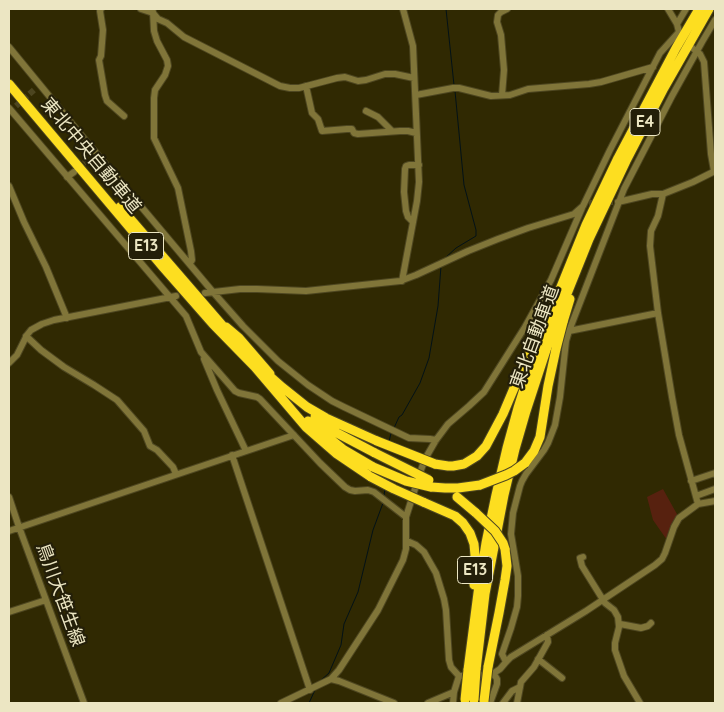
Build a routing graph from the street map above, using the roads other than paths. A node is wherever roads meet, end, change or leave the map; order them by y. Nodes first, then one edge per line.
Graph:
1 (101, 9) edge
2 (141, 9) edge
3 (403, 9) edge
4 (507, 9) edge
5 (668, 9) edge
6 (686, 9) edge
7 (699, 9) edge
8 (709, 9) edge
9 (153, 11) edge
10 (715, 20) edge
11 (677, 24) junction
12 (9, 47) edge
13 (694, 50) junction
14 (653, 67) junction
15 (414, 78) junction
16 (9, 84) edge
17 (306, 86) junction
18 (416, 95) junction
19 (502, 95) junction
20 (715, 99) edge
21 (707, 102) junction
22 (12, 108) edge
23 (366, 111) dead end
24 (124, 116) dead end
25 (392, 131) junction
26 (416, 133) junction
27 (419, 165) junction
28 (715, 171) edge
29 (74, 172) tunnel mouth
30 (68, 177) junction
31 (9, 186) edge
32 (663, 194) junction
33 (617, 202) junction
34 (586, 205) junction
35 (413, 222) junction
36 (586, 225) joint
37 (190, 263) junction
38 (402, 281) junction
39 (213, 292) junction
40 (205, 293) dead end
41 (173, 297) junction
42 (658, 313) junction
43 (67, 318) junction
44 (552, 320) junction
45 (525, 327) junction
46 (569, 330) junction
47 (26, 336) junction
48 (566, 341) junction
49 (544, 345) junction
50 (201, 352) junction
51 (9, 363) edge
52 (279, 390) junction
53 (294, 435) junction
54 (436, 440) junction
55 (246, 451) junction
56 (232, 456) junction
57 (176, 474) junction
58 (715, 474) edge
59 (692, 481) junction
60 (431, 483) junction
61 (715, 490) edge
62 (696, 496) junction
63 (9, 497) edge
64 (457, 497) dead end
65 (715, 502) edge
66 (698, 504) junction
67 (406, 517) junction
68 (19, 527) junction
69 (9, 531) edge
70 (407, 540) junction
71 (583, 557) dead end
72 (46, 600) junction
73 (603, 600) junction
74 (9, 612) edge
75 (651, 623) dead end
76 (620, 624) junction
77 (548, 635) junction
78 (538, 659) junction
79 (506, 662) junction
80 (471, 669) junction
81 (491, 670) junction
82 (459, 676) junction
83 (562, 678) dead end
84 (331, 679) junction
85 (520, 687) junction
86 (314, 688) junction
87 (454, 692) junction
88 (469, 702) edge
89 (84, 703) edge
90 (281, 703) edge
91 (394, 703) edge
92 (428, 703) edge
93 (453, 703) edge
94 (487, 703) edge
95 (503, 703) edge
96 (517, 703) edge
97 (640, 703) edge

1 - 24 street
2 - 9 street
3 - 15 street
4 - 19 street
5 - 11 street
6 - 11 street
7 - 36 highway, E4
8 - 44 highway, 東北自動車道 / E4
9 - 17 street
9 - 37 street
10 - 13 street
11 - 14 street
12 - 37 street
13 - 21 street
13 - 33 street
14 - 19 street
14 - 34 street
15 - 17 street
15 - 18 street
16 - 52 highway, 東北中央自動車道 / E13
17 - 25 street
18 - 19 street
18 - 26 street
20 - 21 street
21 - 28 street
22 - 30 street
23 - 25 street
25 - 26 street
26 - 27 street
27 - 35 street
27 - 35 street
28 - 32 street
29 - 30 street
30 - 41 street
31 - 43 street
32 - 33 street
32 - 42 street
33 - 46 street
34 - 38 street
34 - 45 street
35 - 38 street
36 - 44 highway, E13
37 - 39 street
38 - 39 street
39 - 40 street
39 - 54 street
41 - 43 street
41 - 50 street
42 - 46 street
42 - 59 street
43 - 47 street
44 - 49 highway, E13
44 - 49 highway, 東北自動車道 / E4, bridge
45 - 48 street
45 - 54 street
46 - 48 street
47 - 51 street
47 - 57 street
48 - 79 street
49 - 52 highway, E13, bridge
49 - 60 highway, E13, bridge
49 - 80 highway, 東北自動車道 / E4
50 - 53 street
50 - 55 street
52 - 60 highway, E13, bridge
52 - 60 highway, E13, bridge
52 - 80 highway, E13, bridge
53 - 55 street
53 - 67 street
54 - 67 street
55 - 56 street
56 - 57 street
56 - 86 street
57 - 68 street
58 - 59 street
59 - 62 street
61 - 62 street
62 - 66 street
63 - 68 street, 鳥川大笹生線
64 - 81 highway, E13, bridge
65 - 66 street
66 - 73 street
67 - 70 street
68 - 69 street
68 - 72 street, 鳥川大笹生線
70 - 82 street
70 - 84 street
71 - 73 street
72 - 74 street
72 - 89 street, 鳥川大笹生線
73 - 76 street
73 - 77 street
75 - 76 street
76 - 97 street
77 - 78 street
77 - 79 street
78 - 83 street
78 - 85 street
79 - 81 street
80 - 88 highway, 東北自動車道 / E4, bridge
81 - 82 street
81 - 94 highway, E13, bridge
82 - 87 street
84 - 86 street
84 - 91 street
85 - 95 street
85 - 96 street
86 - 90 street
87 - 92 street
87 - 93 street

